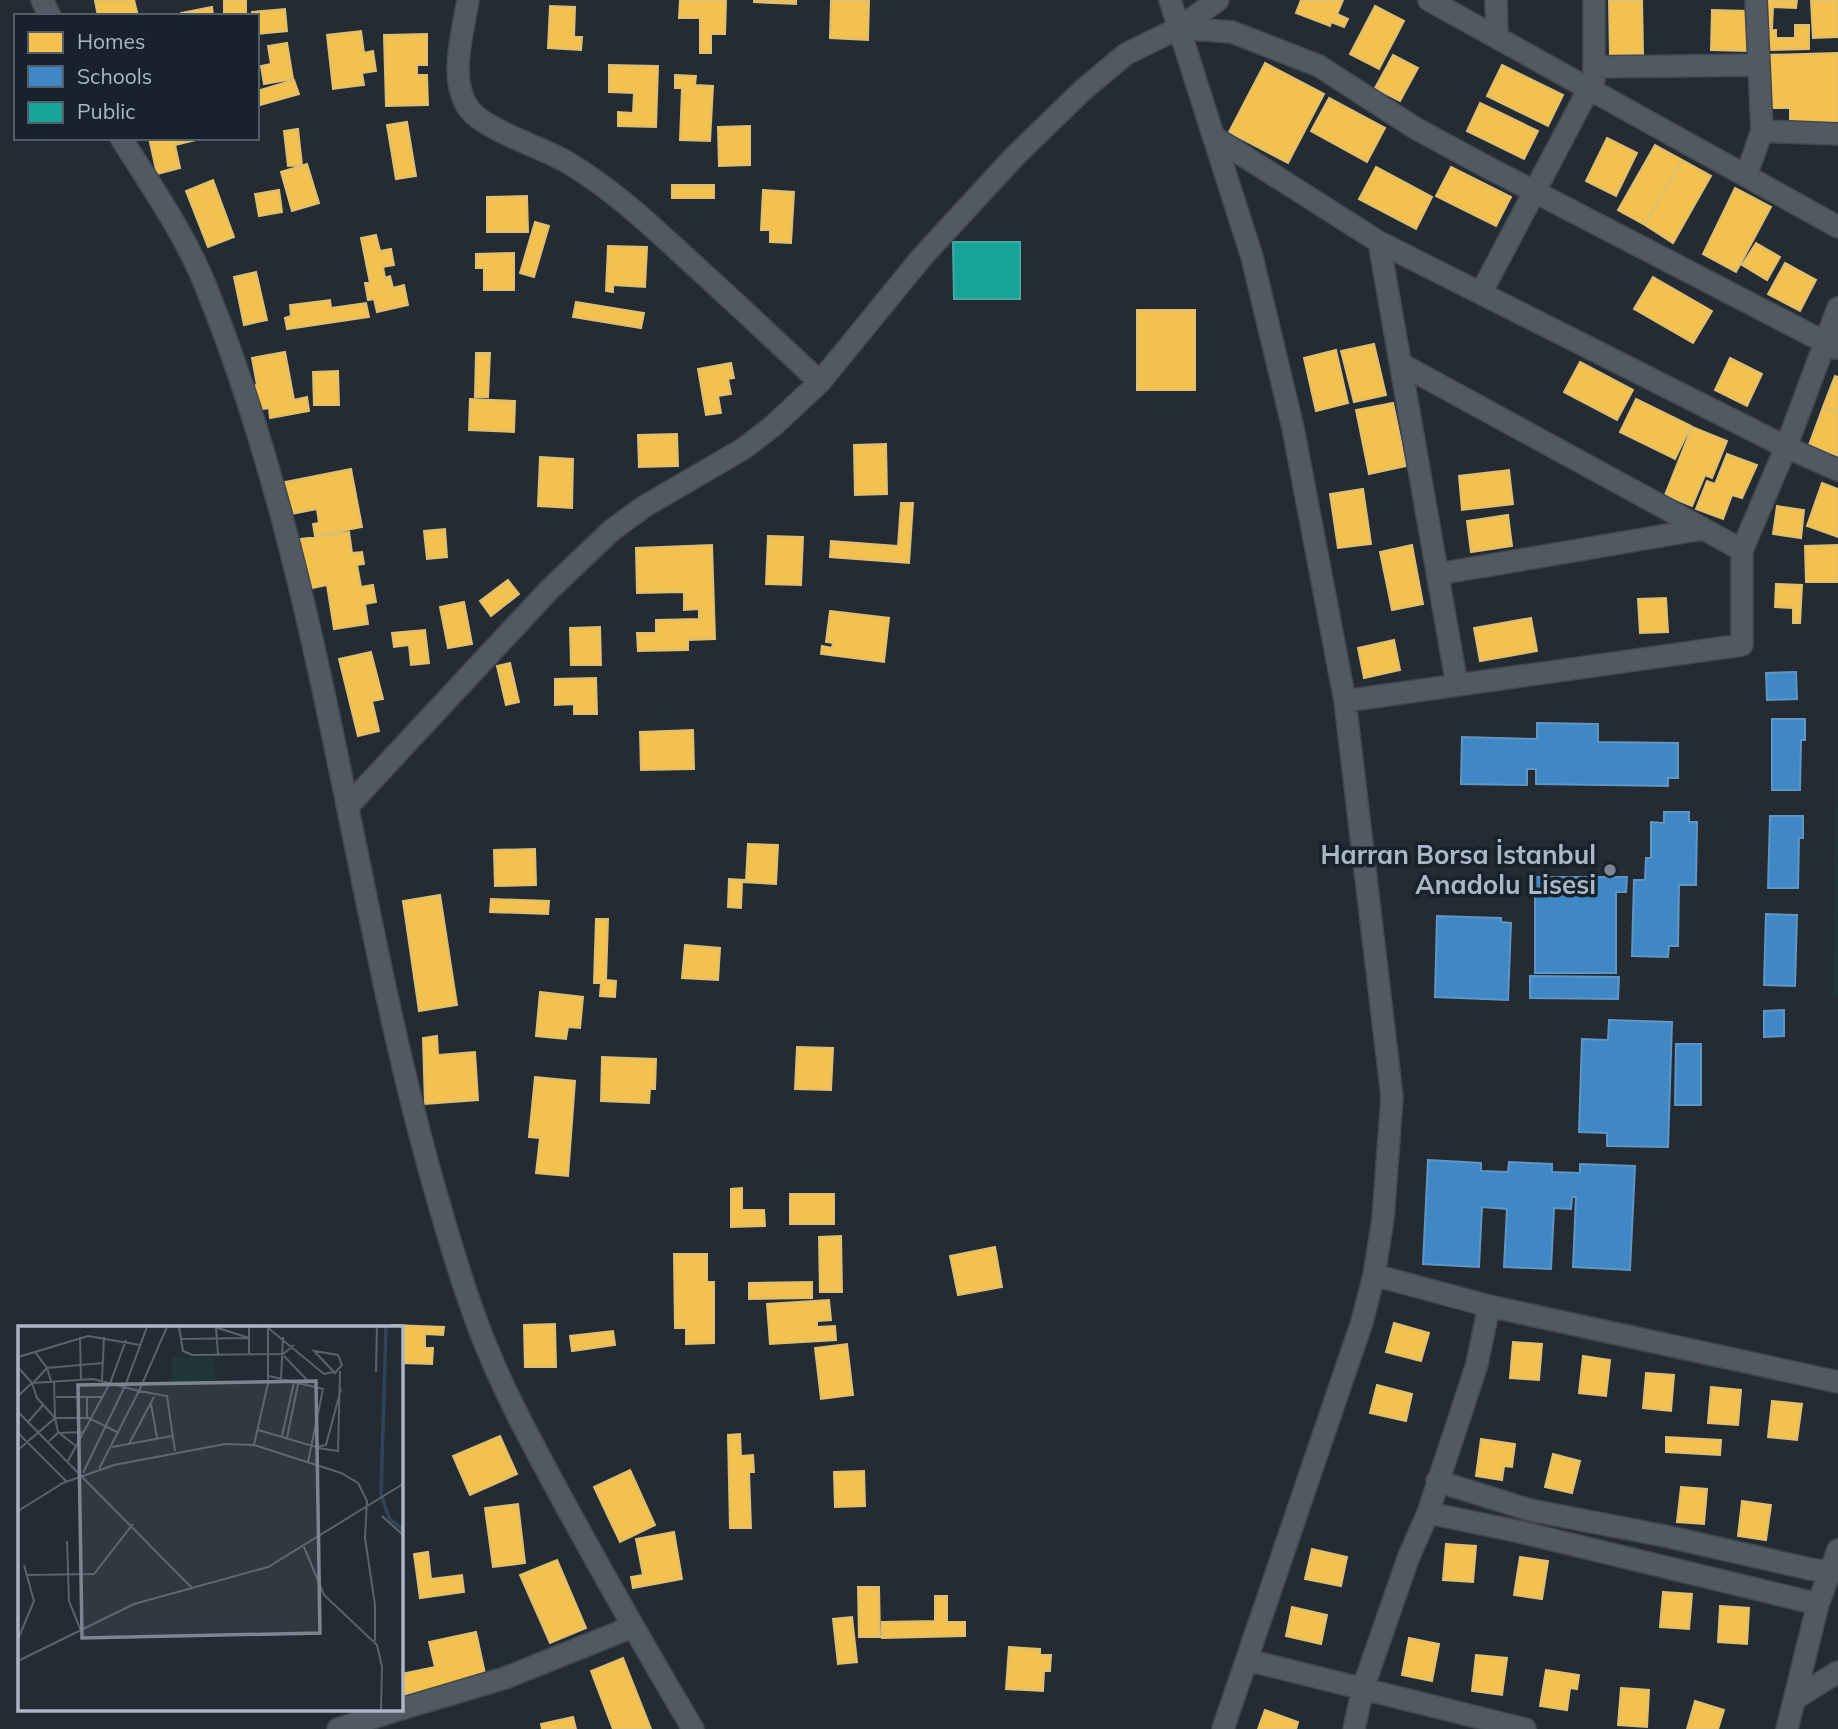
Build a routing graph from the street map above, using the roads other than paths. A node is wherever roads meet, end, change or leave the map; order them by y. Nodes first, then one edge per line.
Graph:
1 (468, 0) edge
2 (1170, 0) edge
3 (1429, 0) edge
4 (1496, 0) edge
5 (1594, 0) edge
6 (1756, 0) edge
7 (1216, 2) edge
8 (1179, 28) junction
9 (1231, 32) junction
10 (1497, 37) junction
11 (1759, 65) junction
12 (1592, 78) junction
13 (1762, 131) junction
14 (1838, 134) edge
15 (1214, 137) junction
16 (122, 140) edge
17 (1746, 176) junction
18 (1536, 193) junction
19 (1838, 227) edge
20 (1379, 242) junction
21 (1481, 293) junction
22 (1838, 308) edge
23 (1832, 346) edge
24 (1401, 364) junction
25 (820, 382) junction
26 (1786, 447) junction
27 (1838, 470) edge
28 (1702, 529) junction
29 (1742, 550) junction
30 (1438, 574) junction
31 (1457, 685) junction
32 (1345, 701) junction
33 (349, 805) junction
34 (1374, 1275) junction
35 (1489, 1306) junction
36 (1838, 1382) edge
37 (1437, 1481) junction
38 (1428, 1513) junction
39 (1838, 1550) edge
40 (1830, 1572) junction
41 (1818, 1604) junction
42 (632, 1627) junction
43 (1807, 1649) junction
44 (1247, 1660) junction
45 (1838, 1672) edge
46 (1363, 1688) junction
47 (1796, 1698) junction
48 (402, 1708) edge
49 (390, 1712) edge
50 (1353, 1727) edge
51 (338, 1729) edge
52 (693, 1729) edge
53 (1223, 1729) edge
54 (1525, 1729) edge
55 (1787, 1729) edge

1 - 25 street
2 - 8 street
3 - 10 street
4 - 10 street
5 - 12 street
6 - 11 street
7 - 8 street
7 - 9 street
8 - 9 street
8 - 15 street
8 - 25 street
9 - 18 street
10 - 12 street
11 - 12 street
11 - 13 street
12 - 17 street
12 - 18 street
13 - 14 street
13 - 17 street
15 - 20 street
15 - 32 street
16 - 33 street
17 - 19 street
18 - 21 street
18 - 23 street
20 - 21 street
20 - 24 street
21 - 26 street
22 - 23 street
23 - 26 street
24 - 28 street
24 - 30 street
25 - 33 street
26 - 27 street
26 - 29 street
28 - 29 street
28 - 30 street
29 - 31 street
30 - 31 street
31 - 32 street
32 - 34 street
33 - 42 street
34 - 35 street
34 - 44 street
35 - 36 street
35 - 37 street
37 - 38 street
37 - 40 street
38 - 41 street
38 - 46 street
39 - 40 street
40 - 41 street
41 - 43 street
42 - 48 street
42 - 52 street
43 - 45 street
43 - 47 street
44 - 46 street
44 - 53 street
45 - 47 street
46 - 50 street
46 - 54 street
47 - 55 street
49 - 51 street

